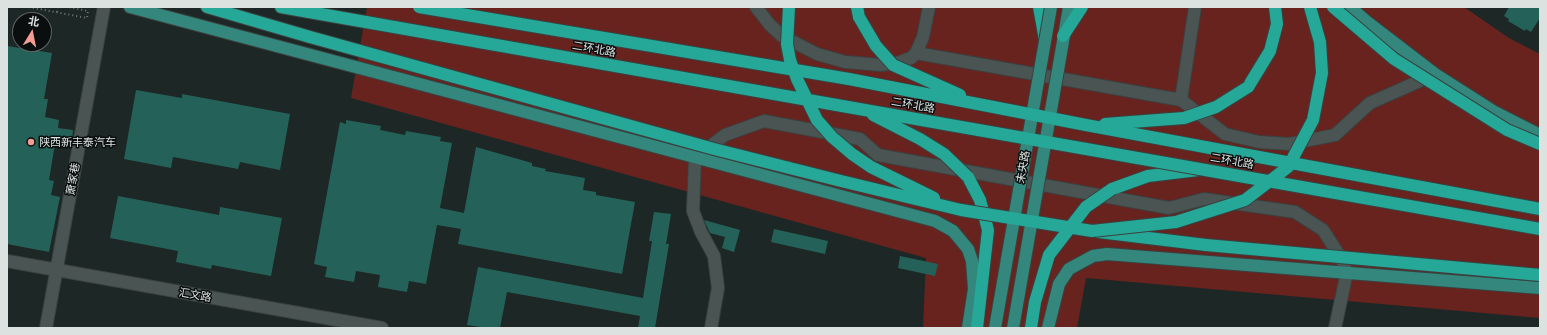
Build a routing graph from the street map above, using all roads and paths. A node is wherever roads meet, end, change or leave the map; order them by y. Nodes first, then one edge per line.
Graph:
1 (29, 7) edge
2 (58, 7) edge
3 (68, 7) edge
4 (104, 7) edge
5 (130, 7) edge
6 (207, 7) edge
7 (281, 7) edge
8 (419, 7) edge
9 (756, 7) edge
10 (789, 7) edge
11 (857, 7) edge
12 (929, 7) edge
13 (1039, 7) edge
14 (1051, 7) edge
15 (1069, 7) edge
16 (1082, 7) edge
17 (1194, 7) edge
18 (1275, 7) edge
19 (1310, 7) edge
20 (1333, 7) edge
21 (1350, 7) edge
22 (57, 12) junction
23 (1063, 36) junction
24 (1045, 40) junction
25 (916, 53) junction
26 (1435, 74) junction
27 (1181, 100) junction
28 (980, 103) junction
29 (861, 109) junction
30 (1086, 125) junction
31 (1540, 135) edge
32 (1540, 144) edge
33 (695, 158) junction
34 (1206, 169) junction
35 (1540, 209) edge
36 (961, 210) junction
37 (1540, 229) edge
38 (1092, 232) junction
39 (7, 261) edge
40 (56, 271) junction
41 (1347, 272) junction
42 (1540, 275) edge
43 (1540, 288) edge
44 (46, 328) edge
45 (382, 328) edge
46 (711, 328) edge
47 (968, 328) edge
48 (977, 328) edge
49 (995, 328) edge
50 (1013, 328) edge
51 (1031, 328) edge
52 (1048, 328) edge
53 (1335, 328) edge

1 - 22 path
2 - 22 path
3 - 22 path
4 - 40 street, 萧家巷
5 - 33 main road
6 - 36 highway, bridge
7 - 29 highway, 二环北路, bridge
8 - 28 highway, 二环北路, bridge
9 - 25 street
10 - 36 highway, bridge
11 - 28 highway, bridge
12 - 25 street
13 - 24 highway
14 - 24 main road, 未央路, bridge
15 - 23 main road, 未央路, bridge
16 - 23 highway, bridge
17 - 27 street
18 - 30 highway, bridge
19 - 38 highway, bridge
20 - 32 highway, bridge
21 - 26 main road
23 - 50 main road, 未央路, bridge
24 - 49 main road, 未央路, bridge
25 - 27 street
26 - 27 street
26 - 31 main road
28 - 30 highway, 二环北路, bridge
29 - 34 highway, 二环北路, bridge
29 - 48 highway, bridge
30 - 35 highway, 二环北路, bridge
33 - 41 street
33 - 46 street
33 - 47 main road
34 - 37 highway, 二环北路, bridge
34 - 51 highway, bridge
36 - 38 highway, bridge
38 - 42 highway, bridge
39 - 40 street, 汇文路
40 - 44 street, 萧家巷
40 - 45 street, 汇文路
41 - 43 main road
41 - 52 main road
41 - 53 street

